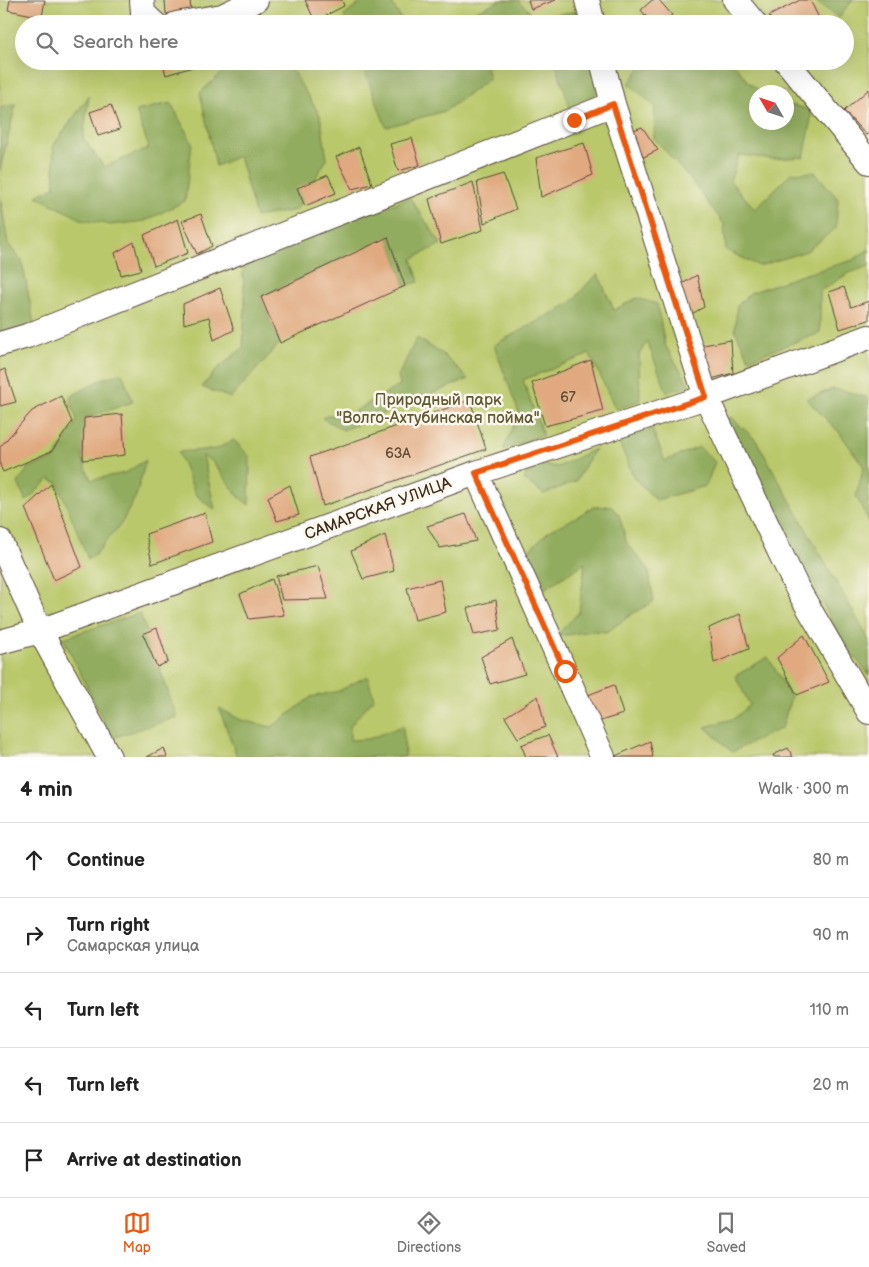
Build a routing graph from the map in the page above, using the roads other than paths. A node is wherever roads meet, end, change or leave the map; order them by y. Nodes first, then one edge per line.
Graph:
1 (142, 0) edge
2 (256, 0) edge
3 (587, 0) edge
4 (735, 0) edge
5 (145, 15) edge
6 (224, 15) edge
7 (591, 15) edge
8 (748, 15) edge
9 (604, 70) edge
10 (793, 70) edge
11 (613, 104) junction
12 (869, 162) edge
13 (869, 337) edge
14 (0, 344) edge
15 (706, 397) junction
16 (476, 473) junction
17 (0, 542) edge
18 (40, 631) junction
19 (0, 642) edge
20 (869, 712) edge
21 (109, 757) edge
22 (603, 757) edge

1 - 5 street
2 - 6 street
3 - 7 street
4 - 8 street
9 - 11 street
10 - 12 street
11 - 14 street
11 - 15 street
13 - 15 street, САМАРСКАЯ УЛИЦА
15 - 16 street, САМАРСКАЯ УЛИЦА
15 - 20 street
16 - 18 street, САМАРСКАЯ УЛИЦА
16 - 22 street
17 - 18 street
18 - 19 street, САМАРСКАЯ УЛИЦА
18 - 21 street

